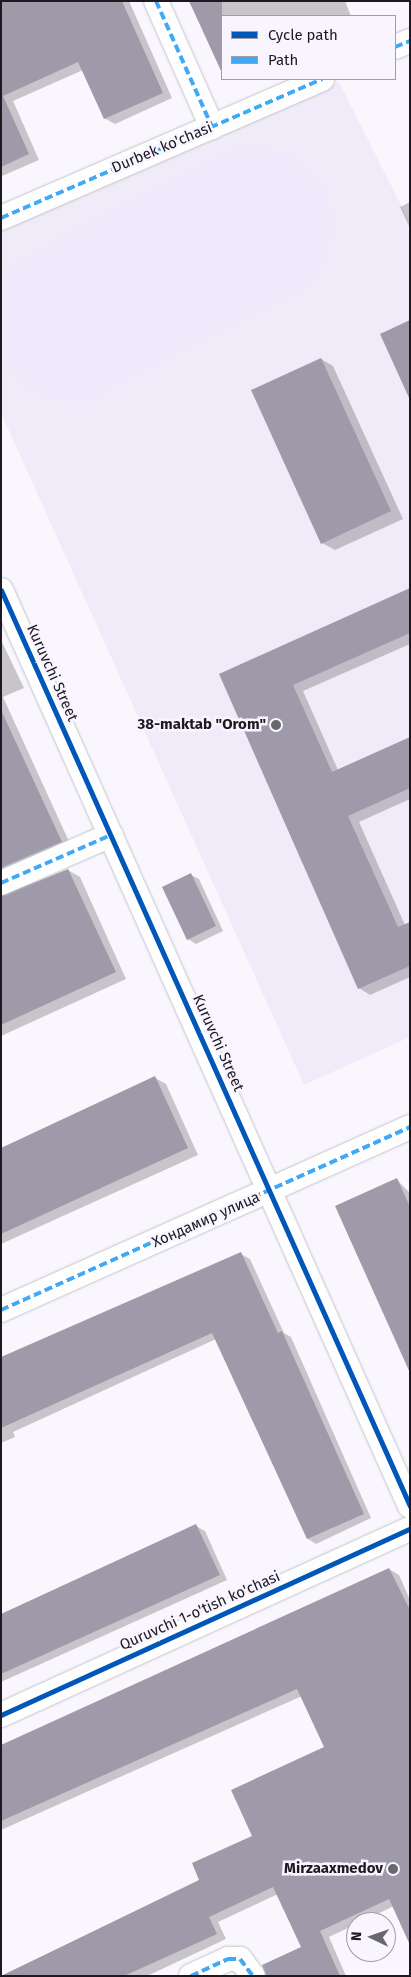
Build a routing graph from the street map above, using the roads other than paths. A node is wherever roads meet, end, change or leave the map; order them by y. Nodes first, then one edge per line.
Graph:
1 (156, 1) edge
2 (410, 41) edge
3 (396, 47) edge
4 (320, 80) edge
5 (212, 126) junction
6 (1, 218) edge
7 (1, 590) edge
8 (110, 835) junction
9 (1, 883) edge
10 (410, 1127) edge
11 (271, 1191) junction
12 (1, 1310) edge
13 (410, 1506) edge
14 (410, 1529) edge
15 (1, 1715) edge
16 (191, 1976) edge
17 (253, 1976) edge

1 - 5 street
2 - 3 street
4 - 5 street, Durbek ko'chasi
5 - 6 street, Durbek ko'chasi
7 - 8 street, Kuruvchi Street
8 - 9 street
8 - 11 street, Kuruvchi Street
10 - 11 street, Хондамир улица
11 - 12 street, Хондамир улица
11 - 13 street, Kuruvchi Street
14 - 15 street, Quruvchi 1-o'tish ko'chasi
16 - 17 street

